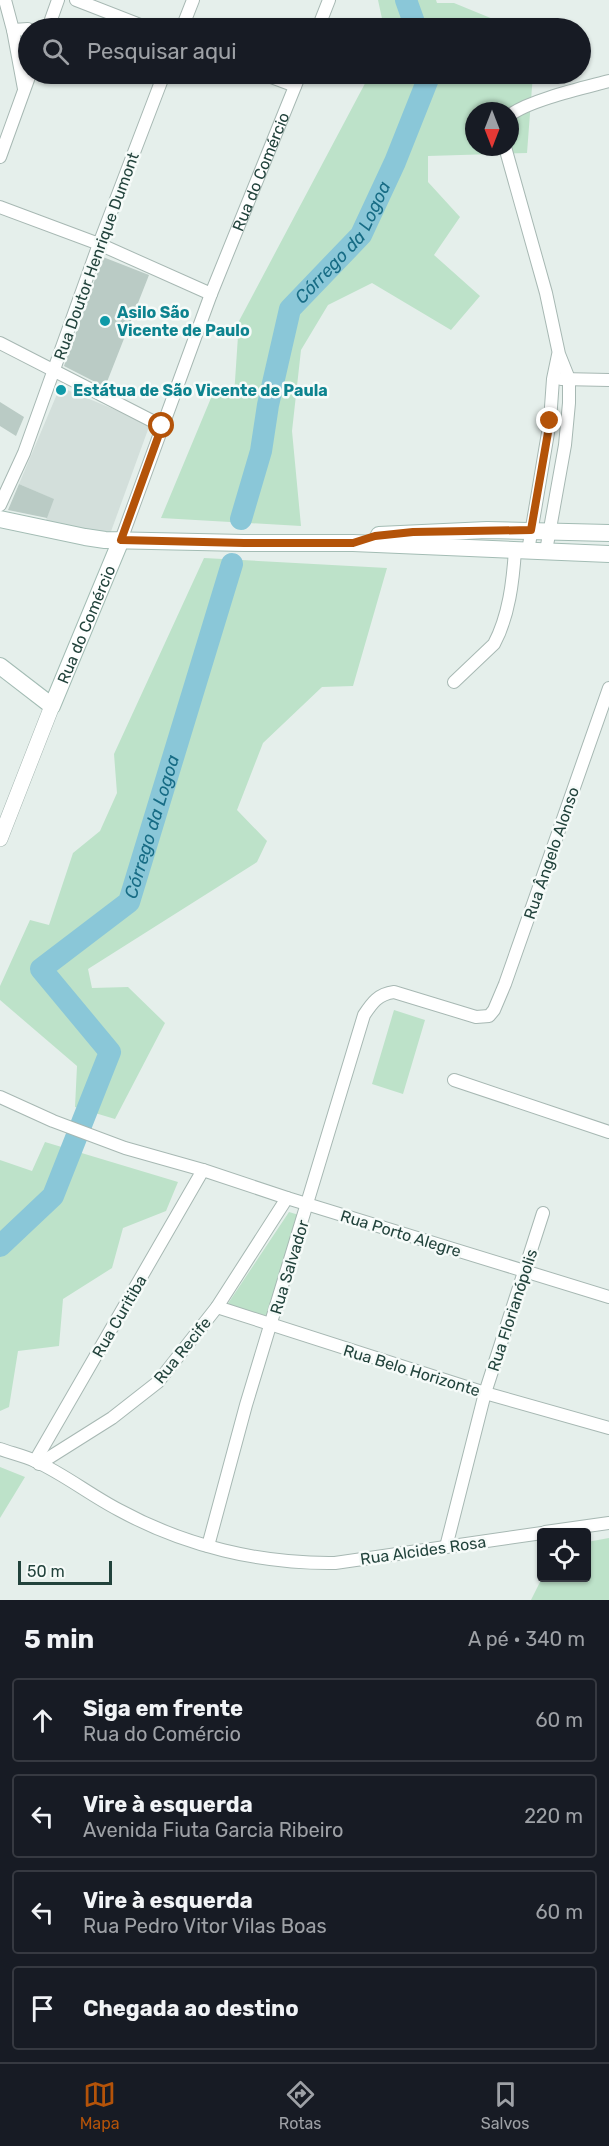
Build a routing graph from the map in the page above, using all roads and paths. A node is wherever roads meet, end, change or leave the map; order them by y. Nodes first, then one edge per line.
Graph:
1 (5, 0) edge
2 (58, 0) edge
3 (76, 0) edge
4 (193, 0) edge
5 (329, 0) edge
6 (52, 18) edge
7 (122, 18) edge
8 (186, 18) edge
9 (322, 18) edge
10 (13, 30) junction
11 (18, 30) edge
12 (18, 56) edge
13 (609, 81) edge
14 (23, 84) edge
15 (26, 84) edge
16 (160, 84) edge
17 (290, 84) edge
18 (295, 86) joint
19 (24, 88) junction
20 (519, 109) edge
21 (508, 156) edge
22 (0, 157) edge
23 (0, 207) edge
24 (99, 244) junction
25 (211, 294) junction
26 (0, 343) edge
27 (559, 354) junction
28 (55, 369) junction
29 (553, 379) junction
30 (569, 379) junction
31 (609, 380) edge
32 (162, 426) junction
33 (0, 505) edge
34 (0, 519) edge
35 (487, 530) junction
36 (531, 530) junction
37 (550, 531) junction
38 (609, 533) edge
39 (121, 540) junction
40 (353, 543) junction
41 (486, 548) junction
42 (521, 550) junction
43 (546, 551) junction
44 (609, 554) edge
45 (0, 666) edge
46 (454, 682) dead end
47 (608, 693) edge
48 (52, 706) junction
49 (604, 717) edge
50 (0, 838) edge
51 (381, 995) joint
52 (454, 1080) dead end
53 (0, 1097) edge
54 (609, 1132) edge
55 (204, 1170) junction
56 (287, 1198) junction
57 (308, 1204) junction
58 (543, 1213) dead end
59 (525, 1271) junction
60 (609, 1297) edge
61 (217, 1307) junction
62 (271, 1325) junction
63 (485, 1393) junction
64 (609, 1428) edge
65 (0, 1449) edge
66 (37, 1463) junction
67 (609, 1523) edge
68 (576, 1528) edge
69 (537, 1534) edge
70 (208, 1546) junction
71 (446, 1547) junction

1 - 10 street
2 - 6 street
3 - 7 street
4 - 8 street
5 - 9 street
10 - 11 street
10 - 12 street
13 - 20 street
14 - 19 street
15 - 19 street
16 - 24 street, Rua Doutor Henrique Dumont
17 - 18 street
18 - 25 street, Rua do Comércio
19 - 22 street
21 - 27 street
23 - 24 street
24 - 25 street
24 - 28 street, Rua Doutor Henrique Dumont
25 - 32 street, Rua do Comércio
26 - 28 street
27 - 29 street
27 - 30 street
28 - 32 street
28 - 33 street, Rua Doutor Henrique Dumont
29 - 30 street
29 - 36 street
30 - 31 street
30 - 37 street
32 - 39 street, Rua do Comércio
34 - 39 main road
35 - 36 main road
35 - 40 main road
35 - 41 main road
36 - 37 main road
36 - 42 street
37 - 38 main road
37 - 43 street
39 - 40 main road
39 - 48 main road, Rua do Comércio
40 - 41 main road
41 - 42 main road
42 - 43 main road
42 - 46 street
43 - 44 main road
45 - 48 main road
47 - 49 street, Rua Ângelo Alonso
48 - 50 street, Rua do Comércio
49 - 51 street, Rua Ângelo Alonso
51 - 57 street, Rua Salvador
52 - 54 street
53 - 55 street, Rua Porto Alegre
55 - 56 street, Rua Porto Alegre
55 - 66 street, Rua Curitiba
56 - 57 street, Rua Porto Alegre
56 - 61 street, Rua Recife
57 - 59 street, Rua Porto Alegre
57 - 62 street, Rua Salvador
58 - 59 street, Rua Florianópolis
59 - 60 street, Rua Porto Alegre
59 - 63 street, Rua Florianópolis
61 - 62 street, Rua Belo Horizonte
61 - 66 street, Rua Recife
62 - 63 street, Rua Belo Horizonte
62 - 70 street, Rua Salvador
63 - 64 street, Rua Belo Horizonte
63 - 71 street, Rua Florianópolis
65 - 66 street, Rua Alcides Rosa
66 - 70 street, Rua Alcides Rosa
67 - 68 street, Rua Alcides Rosa
69 - 71 street, Rua Alcides Rosa
70 - 71 street, Rua Alcides Rosa

